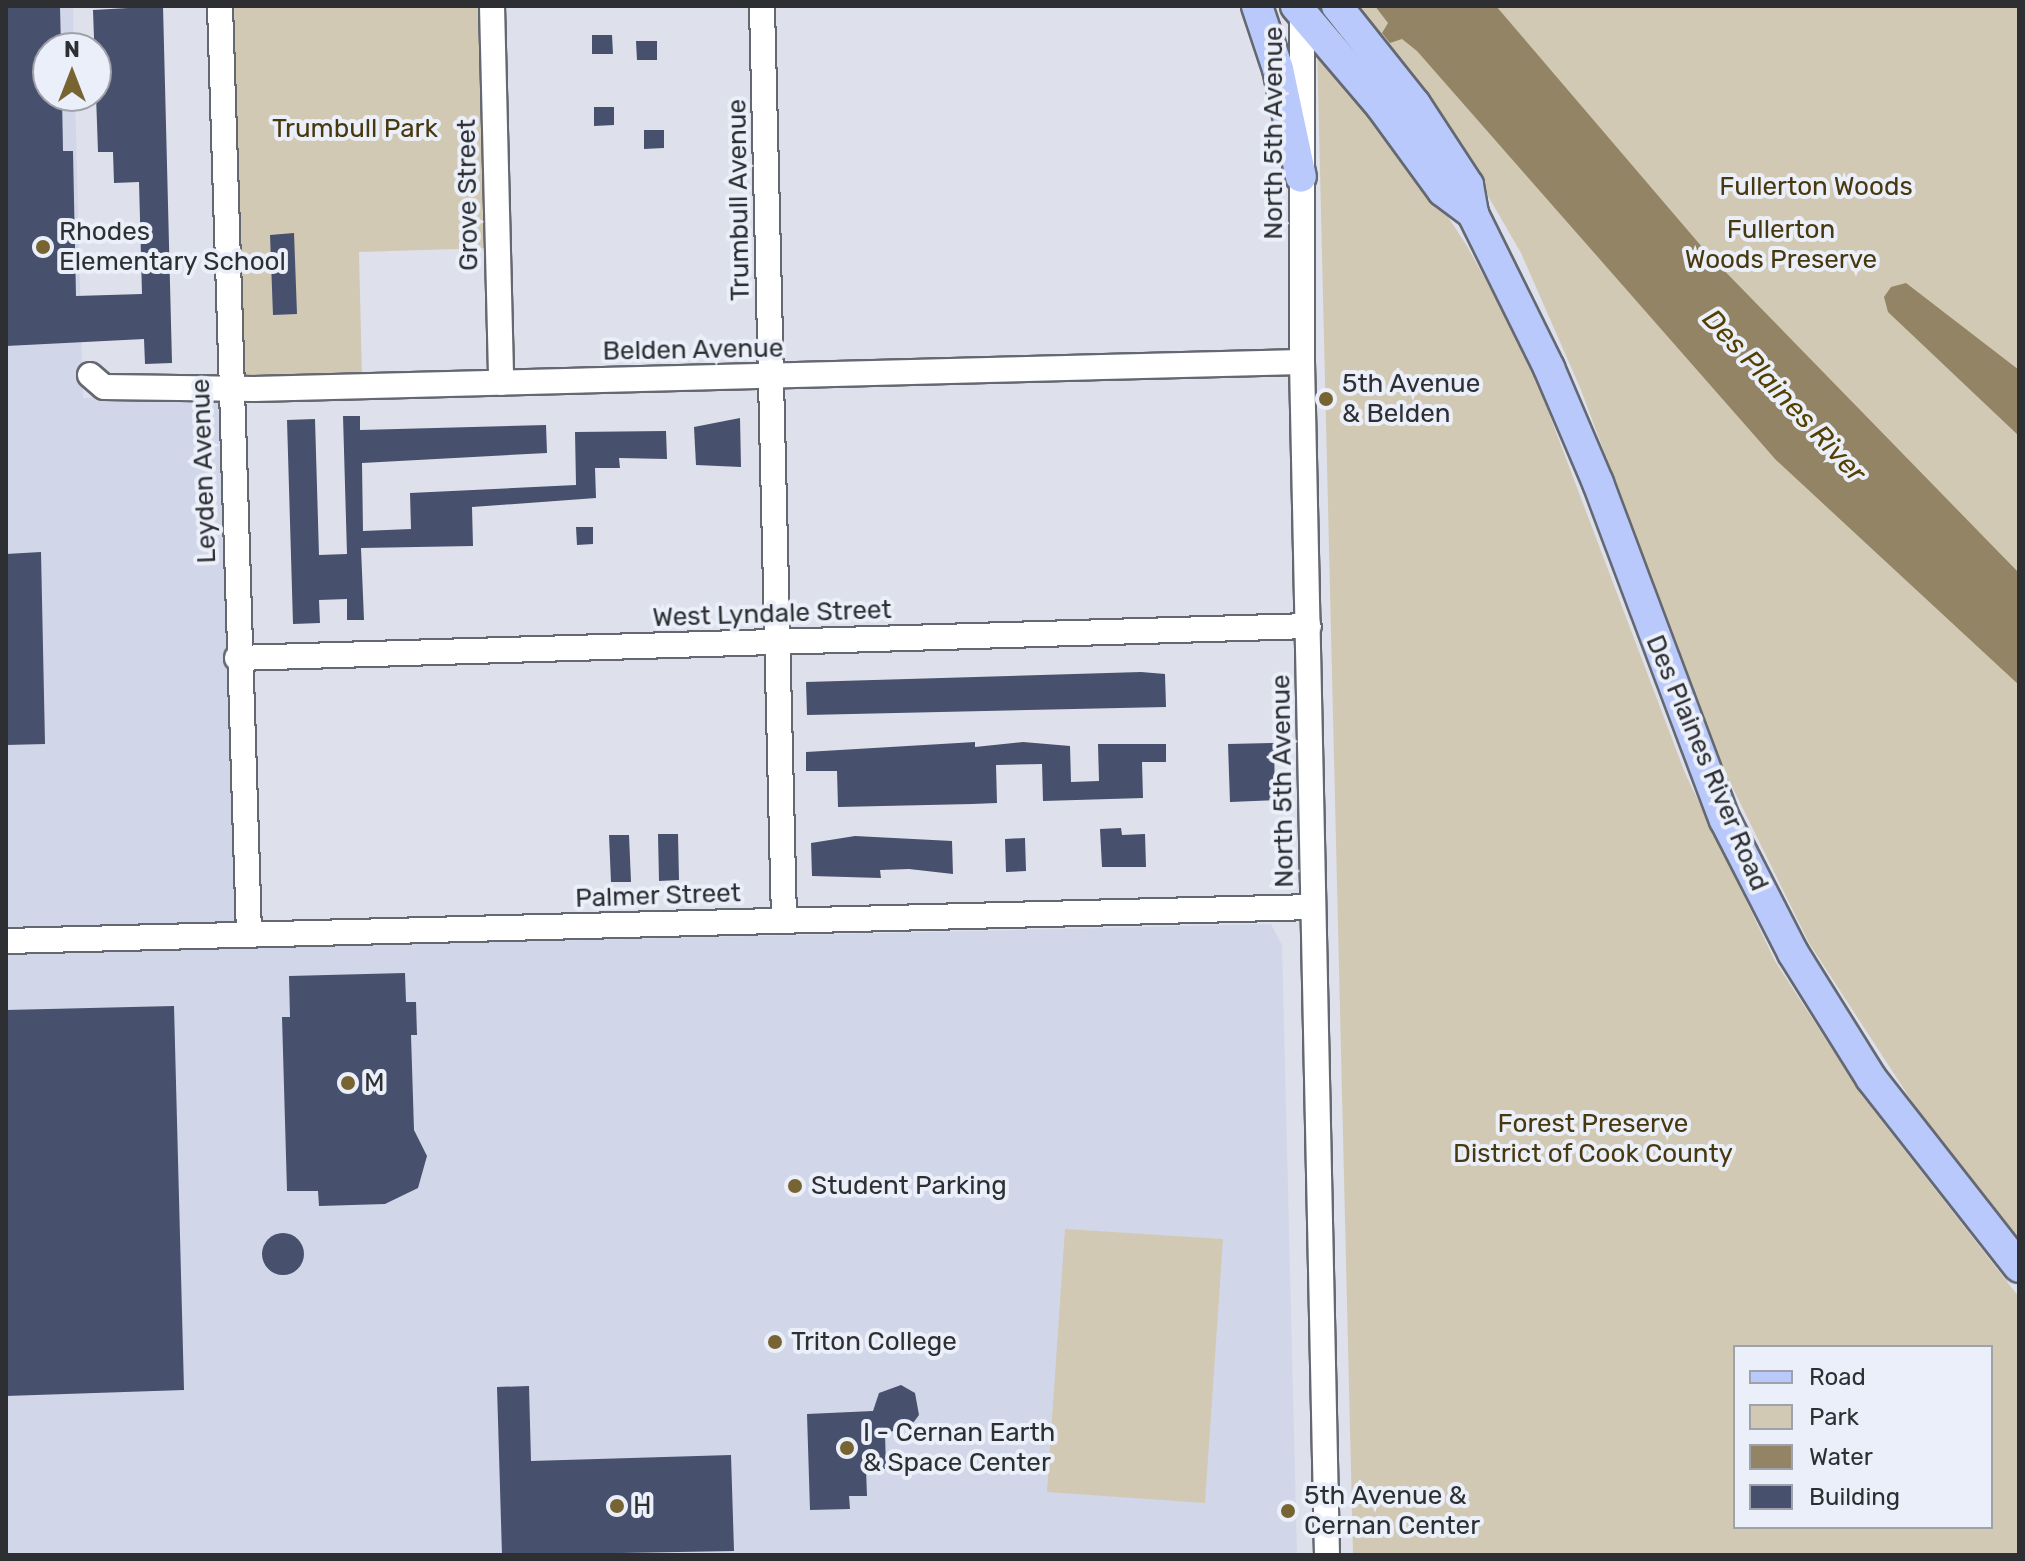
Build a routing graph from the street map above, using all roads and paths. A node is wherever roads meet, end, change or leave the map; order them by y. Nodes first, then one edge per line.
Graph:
1 (220, 6) edge
2 (492, 6) edge
3 (762, 6) edge
4 (1257, 6) edge
5 (1337, 6) edge
6 (1300, 9) edge
7 (1301, 177) junction
8 (1473, 214) junction
9 (1302, 362) junction
10 (90, 375) dead end
11 (771, 376) junction
12 (501, 383) junction
13 (229, 385) junction
14 (1309, 626) junction
15 (777, 642) junction
16 (237, 658) junction
17 (1312, 907) junction
18 (784, 921) junction
19 (249, 934) junction
20 (6, 941) edge
21 (2019, 1267) edge
22 (1327, 1555) edge

1 - 13 street, Leyden Avenue
2 - 12 street, Grove Street
3 - 11 street, Trumbull Avenue
4 - 7 main road
5 - 8 main road, Des Plaines River Road
6 - 7 street, North 5th Avenue
6 - 8 main road, Des Plaines River Road
7 - 9 street, North 5th Avenue
8 - 21 main road, Des Plaines River Road
9 - 11 street, Belden Avenue
9 - 14 street, North 5th Avenue
10 - 13 street, Belden Avenue
11 - 12 street, Belden Avenue
11 - 15 street, Trumbull Avenue
12 - 13 street, Belden Avenue
13 - 16 street, Leyden Avenue
14 - 15 street, West Lyndale Street
14 - 17 street, North 5th Avenue
15 - 16 street, West Lyndale Street
15 - 18 street, Trumbull Avenue
16 - 19 street, Leyden Avenue
17 - 18 street, Palmer Street
17 - 22 street, North 5th Avenue
18 - 19 street, Palmer Street
19 - 20 street, Palmer Street

